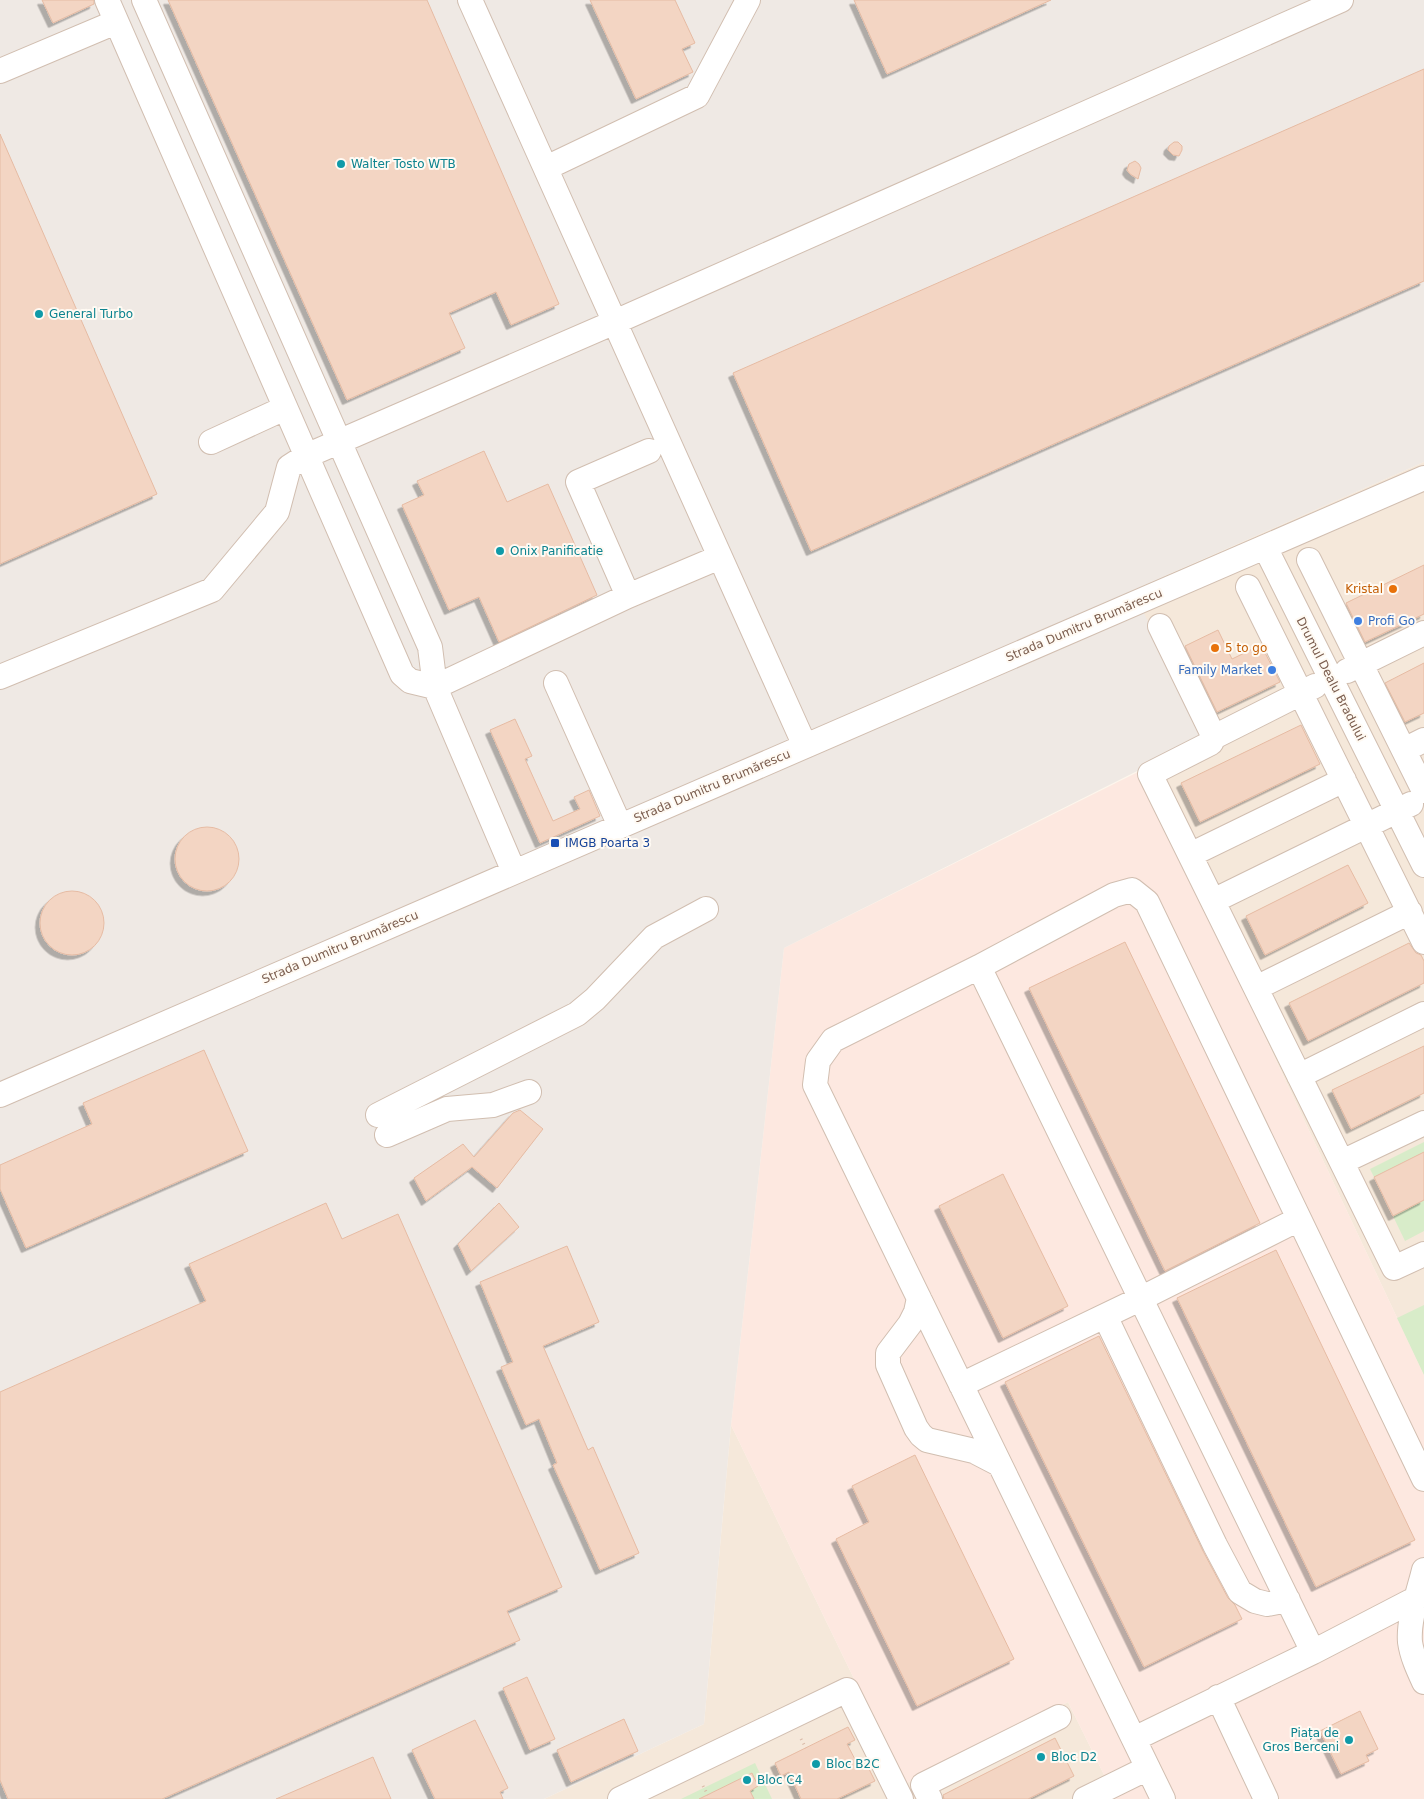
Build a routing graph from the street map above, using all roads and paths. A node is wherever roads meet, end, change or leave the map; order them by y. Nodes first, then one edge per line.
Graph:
1 (107, 0) edge
2 (144, 0) edge
3 (470, 0) edge
4 (748, 0) edge
5 (1341, 0) edge
6 (116, 22) junction
7 (0, 71) edge
8 (546, 168) junction
9 (615, 322) junction
10 (285, 408) junction
11 (211, 442) dead end
12 (339, 442) junction
13 (649, 451) dead end
14 (306, 456) junction
15 (1424, 478) edge
16 (1265, 547) junction
17 (720, 556) junction
18 (1309, 560) dead end
19 (1248, 587) dead end
20 (628, 596) junction
21 (1160, 626) dead end
22 (1424, 633) edge
23 (1361, 664) junction
24 (0, 677) edge
25 (1331, 679) junction
26 (556, 683) dead end
27 (435, 687) junction
28 (1301, 694) junction
29 (1214, 737) junction
30 (1414, 745) edge
31 (805, 746) junction
32 (1344, 780) junction
33 (1424, 791) edge
34 (1424, 797) edge
35 (1397, 811) junction
36 (620, 826) junction
37 (1366, 826) junction
38 (1190, 854) junction
39 (1424, 866) edge
40 (514, 872) junction
41 (1213, 901) junction
42 (706, 909) dead end
43 (1410, 912) junction
44 (1424, 942) edge
45 (979, 967) junction
46 (1256, 988) junction
47 (1424, 1014) edge
48 (1299, 1076) junction
49 (529, 1092) dead end
50 (0, 1094) edge
51 (1424, 1122) edge
52 (1342, 1162) junction
53 (1299, 1219) junction
54 (1424, 1254) edge
55 (919, 1298) junction
56 (1140, 1299) junction
57 (1105, 1316) junction
58 (961, 1385) junction
59 (999, 1464) junction
60 (1424, 1479) edge
61 (1424, 1570) edge
62 (1417, 1598) junction
63 (1288, 1600) junction
64 (1313, 1652) junction
65 (1424, 1682) edge
66 (1218, 1697) junction
67 (1060, 1717) dead end
68 (801, 1739) dead end
69 (1134, 1739) junction
70 (806, 1748) dead end
71 (1148, 1768) junction
72 (703, 1786) dead end
73 (708, 1795) dead end
74 (620, 1799) edge
75 (901, 1799) edge
76 (930, 1799) edge
77 (1085, 1799) edge
78 (1163, 1799) edge
79 (1266, 1799) edge

1 - 6 street
2 - 12 street
3 - 8 street
4 - 8 street
5 - 9 street
6 - 7 street
6 - 10 street
8 - 9 street
9 - 12 street
9 - 17 street
10 - 11 street
10 - 14 street
12 - 14 street
12 - 27 street
13 - 20 street
14 - 24 street
14 - 27 street
15 - 16 street, Strada Dumitru Brumărescu
16 - 25 street, Drumul Dealu Bradului
16 - 31 street, Strada Dumitru Brumărescu
17 - 20 street
17 - 31 street
18 - 23 street
19 - 28 street
20 - 27 street
21 - 29 street
22 - 23 street
23 - 25 street
23 - 30 street
25 - 28 street
25 - 35 street, Drumul Dealu Bradului
26 - 36 street
27 - 40 street
28 - 29 street
28 - 32 street
29 - 38 street
30 - 33 street
31 - 36 street, Strada Dumitru Brumărescu
32 - 37 street
32 - 38 street
34 - 35 street
35 - 37 street
35 - 39 street, Drumul Dealu Bradului
36 - 40 street, Strada Dumitru Brumărescu
37 - 41 street
37 - 43 street
38 - 41 street
40 - 50 street, Strada Dumitru Brumărescu
41 - 46 street
42 - 49 street
43 - 44 street
43 - 46 street
45 - 53 street
45 - 55 street
45 - 56 street
46 - 48 street
47 - 48 street
48 - 52 street
51 - 52 street
52 - 54 street
53 - 56 street
53 - 60 street
55 - 58 street
55 - 59 street
56 - 57 street
56 - 63 street
57 - 58 street
57 - 63 street
58 - 59 street
59 - 69 street
61 - 62 street
62 - 64 street
62 - 65 street
63 - 64 street
64 - 66 street
66 - 69 street
66 - 79 street
67 - 76 street
68 - 70 path
69 - 71 street
71 - 77 street
71 - 78 street
72 - 73 path
74 - 75 street

